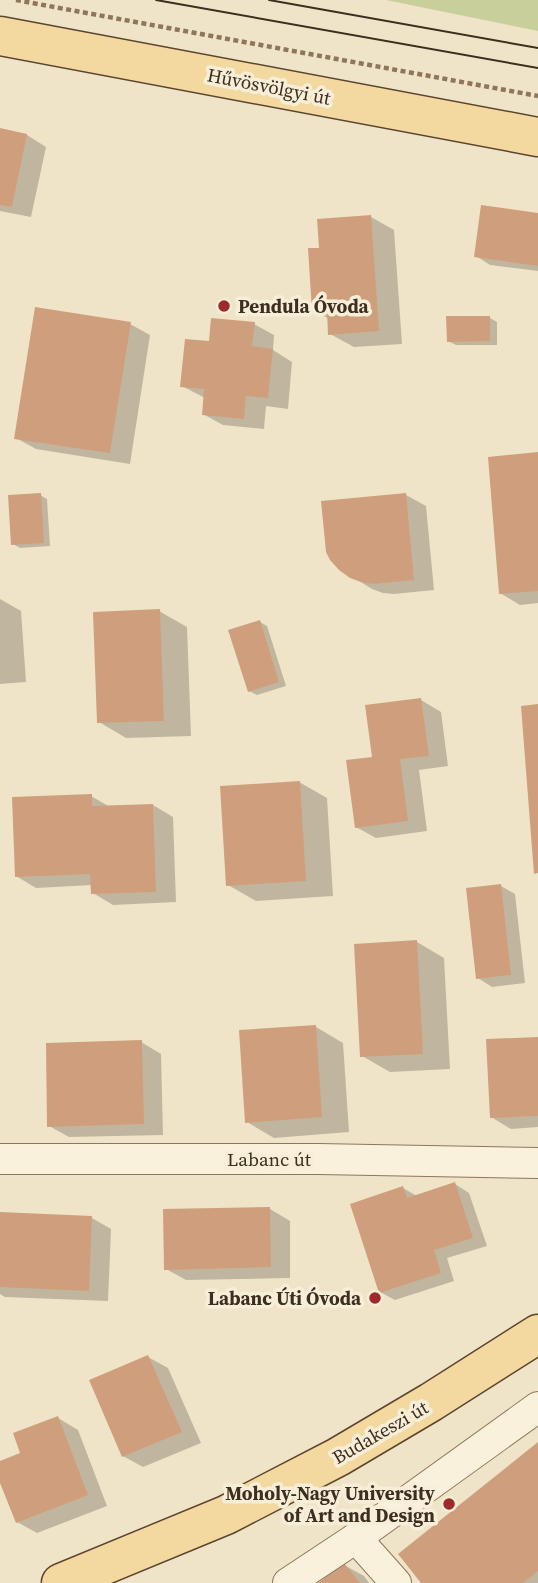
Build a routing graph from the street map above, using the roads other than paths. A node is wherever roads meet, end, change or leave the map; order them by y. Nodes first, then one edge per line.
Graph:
1 (0, 36) edge
2 (538, 137) edge
3 (0, 1158) edge
4 (538, 1163) edge
5 (538, 1334) edge
6 (538, 1407) edge
7 (356, 1538) junction
8 (61, 1583) edge
9 (288, 1583) edge
10 (396, 1583) edge

1 - 2 main road, Hűvösvölgyi út
3 - 4 street, Labanc út
5 - 8 main road, Budakeszi út
6 - 7 street
7 - 9 street
7 - 10 street

